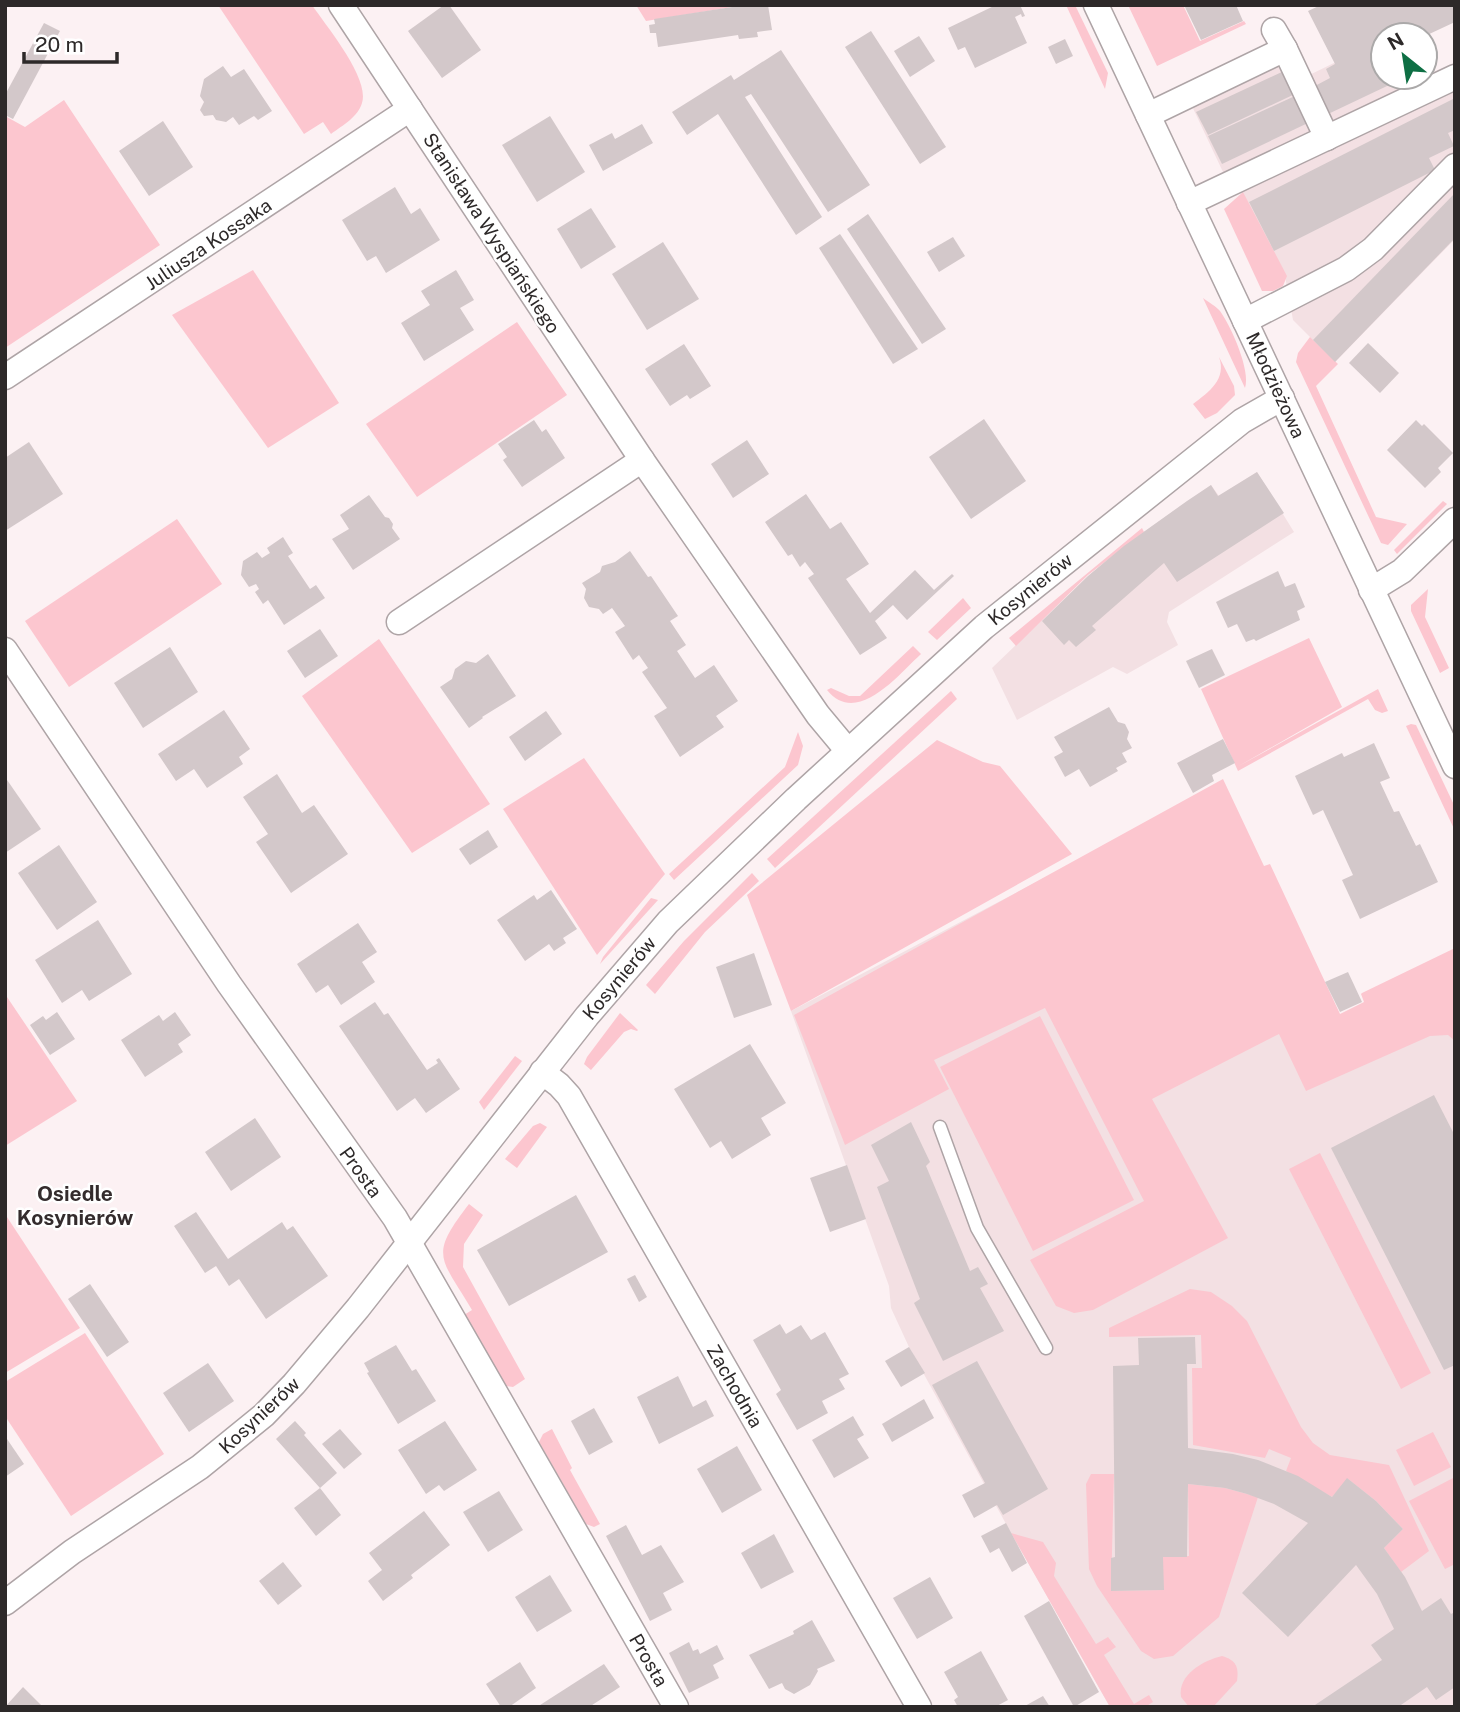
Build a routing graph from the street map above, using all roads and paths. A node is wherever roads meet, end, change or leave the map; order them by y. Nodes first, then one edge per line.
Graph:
1 (341, 5) edge
2 (1096, 5) edge
3 (1455, 77) edge
4 (410, 109) junction
5 (1148, 115) junction
6 (1327, 138) junction
7 (1455, 166) edge
8 (1189, 203) junction
9 (1245, 321) junction
10 (5, 377) edge
11 (1282, 398) junction
12 (642, 460) junction
13 (1455, 520) edge
14 (1371, 590) junction
15 (399, 622) dead end
16 (7, 657) edge
17 (849, 751) junction
18 (1455, 766) edge
19 (542, 1072) junction
20 (940, 1127) dead end
21 (408, 1244) junction
22 (1046, 1349) dead end
23 (5, 1603) edge
24 (676, 1707) edge
25 (919, 1707) edge

1 - 4 street, Stanisława Wyspiańskiego
2 - 5 street, Młodzieżowa
3 - 6 street
4 - 10 street, Juliusza Kossaka
4 - 12 street, Stanisława Wyspiańskiego
5 - 6 street
5 - 8 street, Młodzieżowa
6 - 8 street
7 - 9 street
8 - 9 street, Młodzieżowa
9 - 11 street, Młodzieżowa
11 - 14 street, Młodzieżowa
11 - 17 street, Kosynierów
12 - 15 street
12 - 17 street, Stanisława Wyspiańskiego
13 - 14 street
14 - 18 street, Młodzieżowa
16 - 21 street, Prosta
17 - 19 street, Kosynierów
19 - 21 street, Kosynierów
19 - 25 street, Zachodnia
20 - 22 lane
21 - 23 street, Kosynierów
21 - 24 street, Prosta

